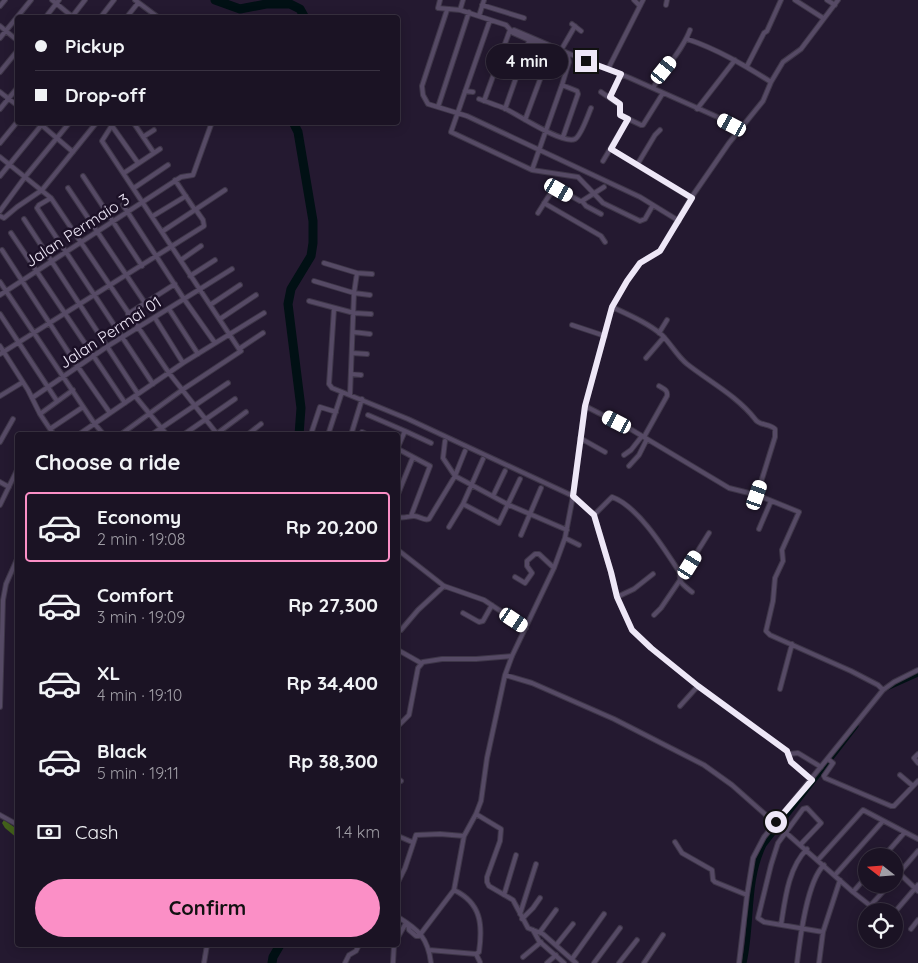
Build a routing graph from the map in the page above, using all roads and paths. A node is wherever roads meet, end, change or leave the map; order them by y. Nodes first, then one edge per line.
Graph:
1 (5, 0) edge
2 (31, 0) edge
3 (52, 0) edge
4 (85, 0) edge
5 (114, 0) edge
6 (440, 0) edge
7 (463, 0) edge
8 (634, 0) edge
9 (643, 0) edge
10 (781, 0) edge
11 (795, 0) edge
12 (827, 0) edge
13 (838, 0) edge
14 (137, 1) edge
15 (58, 2) edge
16 (483, 2) edge
17 (835, 5) junction
18 (0, 6) edge
19 (640, 6) junction
20 (447, 10) junction
21 (460, 10) junction
22 (469, 12) junction
23 (19, 15) edge
24 (47, 15) edge
25 (70, 15) edge
26 (74, 15) edge
27 (102, 15) edge
28 (128, 15) edge
29 (154, 15) edge
30 (479, 16) junction
31 (524, 18) dead end
32 (823, 18) junction
33 (15, 20) edge
34 (490, 20) junction
35 (0, 26) edge
36 (581, 30) dead end
37 (690, 30) dead end
38 (6, 31) junction
39 (511, 31) junction
40 (0, 38) edge
41 (15, 38) edge
42 (687, 39) junction
43 (530, 41) junction
44 (550, 50) junction
45 (560, 52) junction
46 (15, 54) edge
47 (569, 56) junction
48 (734, 60) junction
49 (747, 66) junction
50 (608, 69) junction
51 (0, 72) edge
52 (621, 74) junction
53 (771, 82) junction
54 (562, 85) junction
55 (653, 88) junction
56 (465, 90) junction
57 (15, 91) edge
58 (0, 92) edge
59 (473, 92) dead end
60 (601, 92) dead end
61 (663, 93) junction
62 (610, 97) junction
63 (8, 99) junction
64 (479, 99) dead end
65 (484, 101) junction
66 (15, 104) edge
67 (438, 107) junction
68 (591, 108) dead end
69 (0, 109) edge
70 (505, 109) junction
71 (697, 109) junction
72 (458, 112) junction
73 (628, 119) junction
74 (525, 120) junction
75 (15, 124) edge
76 (40, 125) edge
77 (43, 125) edge
78 (68, 125) edge
79 (95, 125) edge
80 (112, 125) edge
81 (114, 125) edge
82 (135, 125) edge
83 (211, 125) edge
84 (154, 130) dead end
85 (660, 130) dead end
86 (742, 130) junction
87 (546, 131) junction
88 (143, 137) junction
89 (563, 137) junction
90 (58, 139) junction
91 (0, 143) edge
92 (160, 149) dead end
93 (611, 149) junction
94 (539, 150) junction
95 (73, 152) junction
96 (154, 153) junction
97 (0, 157) edge
98 (603, 161) dead end
99 (138, 163) junction
100 (10, 165) junction
101 (168, 165) dead end
102 (638, 165) junction
103 (532, 170) junction
104 (580, 170) junction
105 (124, 173) junction
106 (0, 176) edge
107 (24, 176) junction
108 (83, 176) dead end
109 (578, 176) junction
110 (175, 180) junction
111 (606, 181) junction
112 (604, 187) junction
113 (68, 188) dead end
114 (134, 188) junction
115 (42, 190) junction
116 (225, 190) dead end
117 (595, 194) junction
118 (186, 196) junction
119 (51, 198) junction
120 (692, 198) junction
121 (599, 199) junction
122 (582, 201) junction
123 (143, 202) junction
124 (544, 203) junction
125 (123, 205) dead end
126 (653, 205) junction
127 (195, 210) junction
128 (0, 211) edge
129 (127, 212) junction
130 (538, 213) dead end
131 (601, 214) dead end
132 (0, 216) edge
133 (153, 216) junction
134 (24, 219) dead end
135 (679, 221) junction
136 (112, 222) junction
137 (163, 230) junction
138 (97, 231) junction
139 (12, 233) dead end
140 (81, 241) junction
141 (605, 242) dead end
142 (172, 246) junction
143 (201, 246) dead end
144 (2, 250) dead end
145 (66, 251) junction
146 (156, 256) junction
147 (181, 260) junction
148 (215, 260) dead end
149 (52, 261) junction
150 (324, 263) dead end
151 (142, 266) junction
152 (232, 269) dead end
153 (37, 271) junction
154 (357, 273) junction
155 (372, 274) dead end
156 (126, 275) junction
157 (190, 276) junction
158 (22, 281) junction
159 (314, 281) dead end
160 (0, 282) edge
161 (175, 284) junction
162 (110, 285) junction
163 (240, 285) dead end
164 (200, 289) junction
165 (6, 291) junction
166 (354, 293) junction
167 (95, 294) junction
168 (0, 295) edge
169 (256, 295) dead end
170 (370, 295) dead end
171 (184, 299) junction
172 (309, 301) dead end
173 (145, 303) junction
174 (80, 304) junction
175 (210, 304) junction
176 (612, 307) junction
177 (169, 309) junction
178 (334, 309) junction
179 (65, 313) junction
180 (264, 313) dead end
181 (354, 313) junction
182 (0, 314) edge
183 (128, 314) junction
184 (371, 314) dead end
185 (155, 318) junction
186 (220, 319) junction
187 (667, 320) dead end
188 (50, 324) junction
189 (572, 325) dead end
190 (138, 328) junction
191 (353, 332) junction
192 (34, 333) junction
193 (263, 333) dead end
194 (658, 333) junction
195 (229, 334) junction
196 (370, 334) dead end
197 (604, 336) junction
198 (123, 337) junction
199 (664, 337) junction
200 (19, 343) junction
201 (215, 343) junction
202 (0, 346) edge
203 (108, 346) junction
204 (239, 349) junction
205 (2, 353) edge
206 (352, 353) junction
207 (198, 354) junction
208 (367, 354) dead end
209 (94, 356) junction
210 (646, 358) dead end
211 (183, 363) junction
212 (78, 367) junction
213 (169, 373) junction
214 (351, 374) junction
215 (361, 375) dead end
216 (64, 376) junction
217 (23, 382) junction
218 (228, 383) dead end
219 (153, 384) junction
220 (659, 386) dead end
221 (49, 388) junction
222 (73, 390) junction
223 (182, 390) junction
224 (342, 392) junction
225 (136, 395) junction
226 (350, 395) junction
227 (0, 396) edge
228 (32, 398) junction
229 (235, 399) dead end
230 (362, 400) junction
231 (58, 401) junction
232 (124, 403) junction
233 (193, 405) junction
234 (585, 406) junction
235 (83, 407) junction
236 (246, 412) dead end
237 (336, 412) junction
238 (110, 413) junction
239 (150, 413) junction
240 (40, 414) junction
241 (368, 415) dead end
242 (13, 419) dead end
243 (205, 420) junction
244 (94, 423) junction
245 (261, 424) dead end
246 (162, 428) junction
247 (50, 429) junction
248 (312, 431) dead end
249 (405, 431) junction
250 (52, 432) edge
251 (82, 432) edge
252 (102, 432) edge
253 (124, 432) edge
254 (156, 432) edge
255 (165, 432) edge
256 (187, 432) edge
257 (214, 432) edge
258 (220, 432) edge
259 (251, 432) edge
260 (329, 432) edge
261 (352, 432) edge
262 (644, 437) junction
263 (580, 438) junction
264 (445, 441) dead end
265 (0, 442) edge
266 (400, 443) edge
267 (431, 443) dead end
268 (400, 449) edge
269 (466, 451) dead end
270 (606, 452) dead end
271 (624, 455) dead end
272 (412, 457) junction
273 (484, 459) dead end
274 (629, 466) dead end
275 (505, 471) dead end
276 (15, 474) edge
277 (454, 476) junction
278 (520, 479) dead end
279 (0, 482) edge
280 (472, 486) junction
281 (9, 487) junction
282 (541, 488) dead end
283 (400, 489) edge
284 (0, 491) edge
285 (5, 494) junction
286 (757, 495) junction
287 (493, 496) junction
288 (573, 496) junction
289 (771, 501) junction
290 (463, 504) junction
291 (0, 505) edge
292 (509, 505) junction
293 (531, 513) junction
294 (594, 515) junction
295 (411, 516) junction
296 (400, 518) edge
297 (449, 527) dead end
298 (759, 529) dead end
299 (567, 530) junction
300 (710, 533) dead end
301 (521, 535) dead end
302 (565, 538) junction
303 (579, 545) dead end
304 (400, 552) edge
305 (15, 564) edge
306 (554, 568) junction
307 (680, 573) junction
308 (653, 574) dead end
309 (515, 578) dead end
310 (680, 580) junction
311 (444, 586) junction
312 (692, 592) dead end
313 (617, 597) junction
314 (492, 605) junction
315 (463, 613) dead end
316 (654, 615) dead end
317 (526, 628) junction
318 (400, 629) edge
319 (792, 644) junction
320 (400, 651) edge
321 (512, 656) junction
322 (422, 662) junction
323 (918, 670) edge
324 (505, 675) junction
325 (698, 686) junction
326 (780, 689) dead end
327 (883, 690) junction
328 (0, 706) edge
329 (680, 706) dead end
330 (400, 724) edge
331 (789, 754) junction
332 (918, 754) edge
333 (830, 760) junction
334 (918, 763) edge
335 (821, 767) junction
336 (900, 775) dead end
337 (812, 780) junction
338 (918, 781) edge
339 (913, 786) junction
340 (0, 815) edge
341 (474, 818) junction
342 (883, 821) junction
343 (15, 823) edge
344 (777, 823) junction
345 (785, 831) junction
346 (904, 832) junction
347 (464, 836) junction
348 (400, 837) edge
349 (918, 839) edge
350 (412, 842) junction
351 (675, 842) dead end
352 (801, 844) junction
353 (891, 848) edge
354 (807, 849) junction
355 (918, 851) edge
356 (516, 855) dead end
357 (818, 860) junction
358 (536, 864) dead end
359 (824, 865) junction
360 (903, 869) edge
361 (835, 875) junction
362 (903, 877) edge
363 (400, 878) edge
364 (840, 880) junction
365 (858, 886) edge
366 (917, 888) edge
367 (454, 890) junction
368 (853, 892) junction
369 (882, 893) edge
370 (504, 895) junction
371 (747, 895) junction
372 (540, 898) dead end
373 (866, 903) edge
374 (873, 903) edge
375 (903, 903) edge
376 (556, 910) dead end
377 (520, 914) junction
378 (604, 914) dead end
379 (400, 918) edge
380 (522, 919) junction
381 (918, 920) edge
382 (407, 923) junction
383 (573, 924) dead end
384 (780, 925) junction
385 (620, 928) dead end
386 (802, 928) junction
387 (911, 929) dead end
388 (533, 930) junction
389 (540, 932) junction
390 (823, 932) junction
391 (400, 934) edge
392 (421, 934) junction
393 (663, 935) dead end
394 (637, 940) dead end
395 (541, 942) junction
396 (557, 944) junction
397 (207, 947) edge
398 (357, 947) edge
399 (394, 947) edge
400 (429, 950) junction
401 (476, 954) junction
402 (556, 955) junction
403 (523, 957) dead end
404 (572, 959) junction
405 (480, 962) edge
406 (204, 963) edge
407 (345, 963) edge
408 (393, 963) edge
409 (431, 963) edge
410 (548, 963) edge
411 (564, 963) edge
412 (576, 963) edge
413 (594, 963) edge
414 (619, 963) edge
415 (644, 963) edge
416 (739, 963) edge
417 (797, 963) edge
418 (819, 963) edge

1 - 18 street
2 - 23 street
3 - 15 street
4 - 26 street
5 - 27 street
6 - 20 street
7 - 21 street
8 - 19 street
9 - 19 street
10 - 49 street
11 - 32 street
12 - 17 street
13 - 17 street
14 - 28 street
14 - 29 street
15 - 24 street
15 - 25 street
16 - 30 street
16 - 31 street
17 - 32 street
19 - 50 street
20 - 21 street
20 - 67 street
21 - 22 street
22 - 30 street
22 - 67 street
30 - 34 street
32 - 53 street
33 - 38 street
34 - 39 street
34 - 56 street
35 - 38 street
36 - 45 street
37 - 42 street
38 - 40 street
38 - 41 street
39 - 43 street
39 - 45 street
39 - 65 street
42 - 48 street
42 - 55 street
43 - 44 street
43 - 70 street
44 - 45 street
44 - 74 street
45 - 47 street
46 - 51 street
47 - 50 street
47 - 54 street
48 - 49 street
48 - 71 street
49 - 53 street
50 - 52 street
52 - 55 street
52 - 62 street
53 - 86 street
54 - 87 street
54 - 89 street
55 - 61 street
56 - 59 street
56 - 72 street
57 - 63 street
58 - 63 street
60 - 62 street
61 - 71 street
61 - 73 street
62 - 73 street
63 - 66 street
63 - 69 street
64 - 65 street
65 - 70 street
67 - 72 street
68 - 89 street
70 - 74 street
71 - 86 street
72 - 94 street
72 - 103 street
73 - 93 street
74 - 87 street
75 - 91 street
76 - 100 street
77 - 90 street
78 - 90 street
79 - 95 street
80 - 105 street
81 - 99 street
82 - 88 street
83 - 110 street, Jalan Permaio 3
84 - 88 street
85 - 102 street
86 - 120 street
87 - 89 street
87 - 94 street
88 - 96 street
90 - 95 street
90 - 107 street
92 - 96 street
93 - 98 street
93 - 102 street
94 - 103 street
94 - 104 street
95 - 115 street
96 - 99 street
97 - 100 street
99 - 105 street
100 - 106 street
100 - 107 street
101 - 114 street
102 - 120 street
103 - 109 street
104 - 109 street
104 - 111 street
105 - 114 street
107 - 115 street
107 - 128 street
108 - 136 street
109 - 117 street
110 - 118 street
110 - 123 street, Jalan Permaio 3
111 - 112 street
111 - 126 street
112 - 117 street
112 - 121 street
113 - 138 street
114 - 123 street
115 - 119 street
115 - 132 street
116 - 127 street
117 - 121 street
117 - 122 street
118 - 127 street
118 - 133 street
119 - 140 street
119 - 145 street
120 - 135 street
121 - 126 street
122 - 124 street
122 - 131 street
123 - 129 street, Jalan Permaio 3
123 - 133 street
124 - 130 street
124 - 141 street
125 - 129 street
126 - 135 street
127 - 137 street
127 - 142 street
129 - 136 street, Jalan Permaio 3
129 - 146 street
133 - 137 street
134 - 149 street
135 - 176 street
136 - 138 street, Jalan Permaio 3
136 - 151 street
137 - 142 street
138 - 140 street, Jalan Permaio 3
138 - 156 street
139 - 153 street
140 - 145 street, Jalan Permaio 3
140 - 162 street
142 - 146 street
142 - 147 street
143 - 147 street
144 - 158 street
145 - 149 street, Jalan Permaio 3
145 - 167 street
146 - 151 street
146 - 161 street
147 - 157 street
148 - 157 street
149 - 153 street, Jalan Permaio 3
149 - 174 street
150 - 154 street
151 - 156 street
152 - 164 street, Jalan Permai 01
153 - 158 street, Jalan Permaio 3
153 - 179 street
154 - 155 street
154 - 166 street
156 - 162 street
156 - 173 street
157 - 164 street
158 - 165 street, Jalan Permaio 3
158 - 188 street
159 - 166 street
160 - 165 street
161 - 171 street
161 - 173 street
162 - 167 street
162 - 183 street
163 - 175 street
164 - 171 street, Jalan Permai 01
164 - 175 street
165 - 168 street, Jalan Permaio 3
165 - 192 street
166 - 170 street
166 - 181 street
167 - 174 street
167 - 198 street
169 - 186 street
171 - 177 street, Jalan Permai 01
171 - 201 street
172 - 178 street
173 - 183 street
174 - 179 street
174 - 203 street
175 - 186 street
176 - 194 street
176 - 197 street
177 - 185 street, Jalan Permai 01
177 - 207 street
178 - 181 street
178 - 224 street
179 - 188 street
179 - 209 street
180 - 195 street
181 - 184 street
181 - 191 street
182 - 200 street
183 - 190 street
185 - 190 street, Jalan Permai 01
185 - 211 street
186 - 195 street
187 - 194 street
188 - 192 street
188 - 212 street
189 - 197 street
190 - 198 street, Jalan Permai 01
190 - 213 street
191 - 196 street
191 - 206 street
192 - 200 street
192 - 216 street
193 - 204 street
194 - 199 street
195 - 201 street
195 - 204 street
197 - 234 street
198 - 203 street, Jalan Permai 01
198 - 219 street
199 - 210 street
199 - 286 street
200 - 205 street
200 - 221 street
201 - 207 street
202 - 205 street
203 - 209 street, Jalan Permai 01
203 - 225 street
204 - 223 street
205 - 217 street
206 - 208 street
206 - 214 street
207 - 211 street
209 - 212 street, Jalan Permai 01
209 - 232 street
211 - 213 street
212 - 216 street, Jalan Permai 01
212 - 238 street
213 - 219 street
213 - 223 street
214 - 215 street
214 - 226 street
216 - 221 street, Jalan Permai 01
216 - 222 street
217 - 227 street
217 - 228 street
218 - 233 street
219 - 225 street
220 - 262 street
221 - 228 street, Jalan Permai 01
221 - 231 street
222 - 231 street
222 - 235 street
223 - 233 street
223 - 239 street
224 - 226 street
224 - 237 street
225 - 232 street
225 - 239 street
226 - 230 street
228 - 240 street
229 - 243 street
230 - 261 street
230 - 288 street
231 - 240 street
232 - 238 street
233 - 243 street
233 - 246 street
234 - 262 street
234 - 263 street
235 - 244 street
235 - 247 street
236 - 258 street
237 - 248 street
237 - 260 street
238 - 244 street
239 - 246 street
239 - 253 street
240 - 247 street
241 - 249 street
242 - 265 street
243 - 256 street
243 - 257 street
244 - 251 street
244 - 252 street
245 - 259 street
246 - 254 street
246 - 255 street
247 - 250 street
249 - 266 street
249 - 267 street
262 - 271 street
262 - 274 street
262 - 286 street
263 - 270 street
263 - 288 street
264 - 277 street
268 - 272 street
269 - 277 street
272 - 283 street
272 - 295 street
273 - 280 street
275 - 287 street
276 - 281 street
277 - 280 street
277 - 295 street
278 - 292 street
279 - 281 street
280 - 287 street
280 - 290 street
281 - 285 street
282 - 293 street
284 - 285 street
285 - 291 street
286 - 289 street
287 - 292 street
288 - 294 street
288 - 299 street
289 - 298 street
289 - 319 street
290 - 292 street
290 - 297 street
292 - 293 street
293 - 299 street
293 - 301 street
294 - 307 street
294 - 313 street
295 - 296 street
299 - 302 street
300 - 307 street
302 - 303 street
302 - 306 street
304 - 311 street
305 - 328 street
306 - 309 street
306 - 317 street
307 - 310 street
308 - 313 street
310 - 312 street
310 - 316 street
311 - 314 street
311 - 318 street
313 - 325 street
314 - 315 street
314 - 317 street
317 - 321 street
319 - 326 street
319 - 327 street
320 - 322 street
321 - 322 street
321 - 324 street
322 - 330 street
323 - 327 street
324 - 341 street
324 - 344 street
325 - 329 street
325 - 331 street
327 - 333 street
331 - 335 street
331 - 337 street
332 - 334 street
333 - 335 street
333 - 339 street
335 - 337 street
336 - 339 street
337 - 344 street
338 - 339 street
340 - 343 street
341 - 347 street
341 - 370 street
342 - 346 street
342 - 357 street
342 - 361 street
344 - 345 street
344 - 371 street
345 - 352 street
345 - 352 street
345 - 384 street
346 - 349 street
346 - 353 street
347 - 350 street
347 - 367 street
348 - 350 street
350 - 363 street
351 - 371 street
352 - 354 street
354 - 357 street
354 - 384 street
355 - 360 street
356 - 370 street
357 - 359 street
358 - 377 street
359 - 361 street
359 - 386 street
361 - 364 street
362 - 366 street
364 - 368 street
364 - 390 street
365 - 368 street
366 - 375 street
367 - 392 street
367 - 401 street
368 - 373 street
369 - 374 street
370 - 377 street
371 - 416 street
372 - 380 street
376 - 389 street
377 - 380 street
378 - 404 street
379 - 382 street
380 - 388 street
381 - 387 street
382 - 391 street
382 - 392 street
383 - 396 street
384 - 386 street
385 - 413 street
386 - 390 street
386 - 417 street
388 - 389 street
388 - 395 street
389 - 396 street
390 - 418 street
392 - 400 street
393 - 415 street
394 - 414 street
395 - 402 street
395 - 403 street
396 - 404 street
397 - 406 street
398 - 407 street
399 - 408 street
400 - 401 street
400 - 409 street
401 - 405 street
402 - 410 street
402 - 411 street
404 - 412 street

